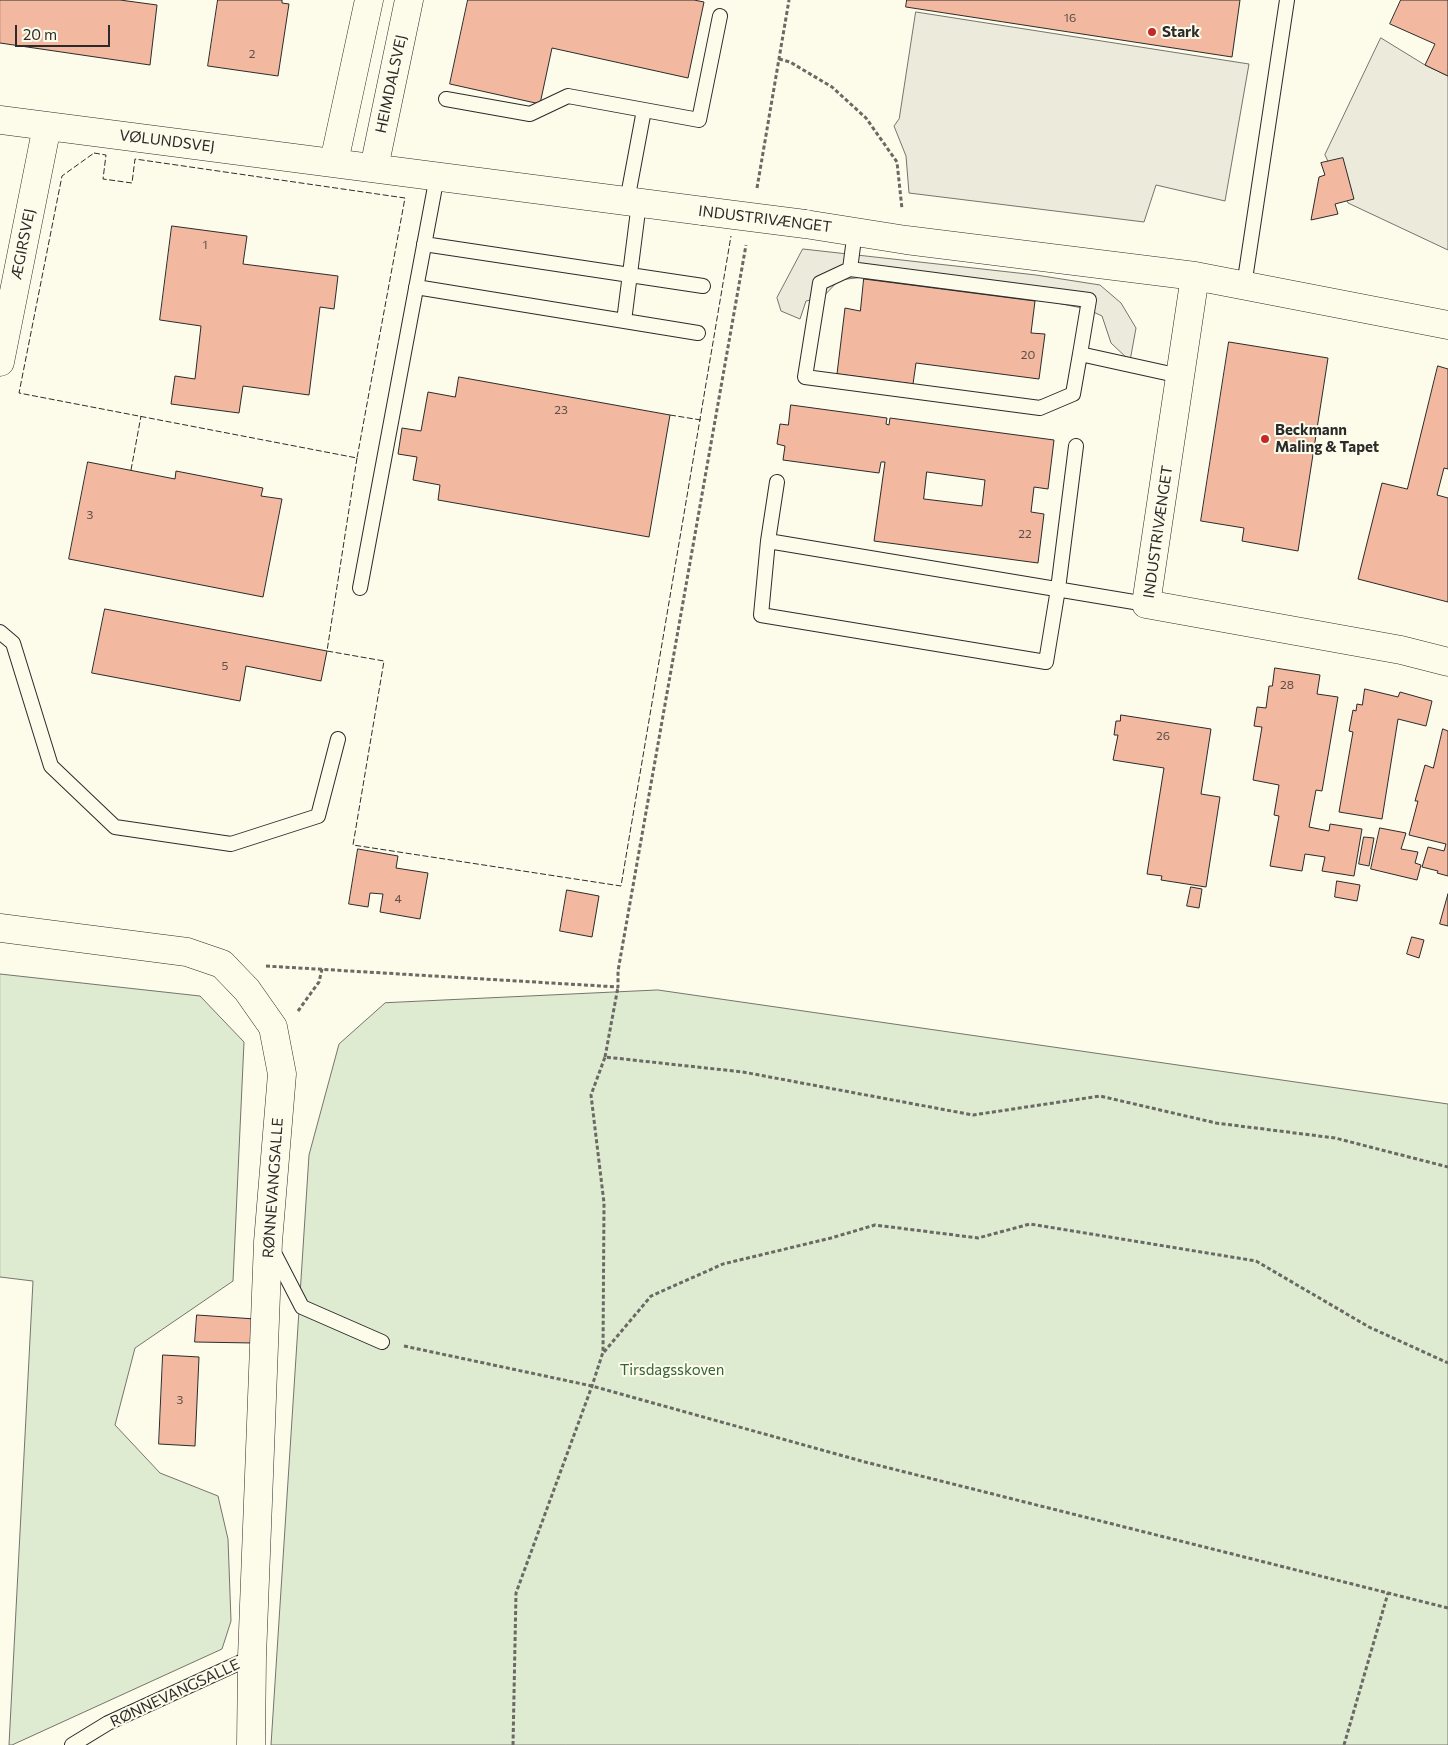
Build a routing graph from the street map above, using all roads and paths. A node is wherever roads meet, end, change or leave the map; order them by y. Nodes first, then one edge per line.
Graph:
1 (368, 0) edge
2 (408, 0) edge
3 (789, 0) edge
4 (1287, 0) edge
5 (720, 16) dead end
6 (779, 59) junction
7 (446, 99) dead end
8 (644, 110) junction
9 (0, 120) edge
10 (47, 126) junction
11 (334, 162) junction
12 (374, 168) junction
13 (437, 176) junction
14 (756, 190) dead end
15 (633, 202) junction
16 (855, 232) junction
17 (748, 239) dead end
18 (906, 240) junction
19 (424, 244) junction
20 (850, 269) junction
21 (630, 275) junction
22 (1195, 276) junction
23 (702, 286) dead end
24 (1244, 286) junction
25 (416, 287) junction
26 (624, 321) junction
27 (1448, 325) edge
28 (698, 333) dead end
29 (1080, 354) junction
30 (0, 362) edge
31 (1180, 376) junction
32 (1076, 446) dead end
33 (778, 482) dead end
34 (768, 541) junction
35 (360, 588) dead end
36 (1058, 589) junction
37 (1146, 604) junction
38 (0, 632) edge
39 (1448, 662) edge
40 (338, 739) dead end
41 (0, 928) edge
42 (222, 964) junction
43 (322, 969) junction
44 (618, 987) junction
45 (276, 1042) junction
46 (605, 1057) junction
47 (1448, 1167) edge
48 (268, 1242) junction
49 (382, 1342) joint
50 (603, 1352) junction
51 (1448, 1363) edge
52 (592, 1386) junction
53 (1388, 1593) junction
54 (1448, 1608) edge
55 (252, 1657) junction
56 (72, 1745) edge
57 (251, 1745) edge
58 (513, 1745) edge
59 (1344, 1745) edge

1 - 11 street
2 - 12 street, HEIMDALSVEJ
3 - 6 path
4 - 24 lane
5 - 8 lane
6 - 14 path
6 - 18 path
7 - 8 lane
8 - 15 lane
9 - 10 street, VØLUNDSVEJ
10 - 11 street, VØLUNDSVEJ
10 - 30 street, ÆGIRSVEJ
11 - 12 street, INDUSTRIVÆNGET
12 - 13 street, INDUSTRIVÆNGET
13 - 15 street, INDUSTRIVÆNGET
13 - 19 lane
15 - 16 street, INDUSTRIVÆNGET, bridge
15 - 21 lane
16 - 18 street, INDUSTRIVÆNGET
16 - 20 lane
17 - 44 path
18 - 22 street, INDUSTRIVÆNGET
19 - 21 lane
19 - 25 lane
20 - 29 lane
20 - 29 lane
21 - 23 lane
21 - 26 lane
22 - 24 street, INDUSTRIVÆNGET
22 - 31 street, INDUSTRIVÆNGET
24 - 27 street, INDUSTRIVÆNGET
25 - 26 lane
25 - 35 lane
26 - 28 lane
29 - 31 lane
31 - 37 street, INDUSTRIVÆNGET
32 - 36 lane
33 - 34 lane
34 - 36 lane
34 - 36 lane
36 - 37 lane
37 - 39 street, INDUSTRIVÆNGET
38 - 40 lane
41 - 42 street, RØNNEVANGSALLE
42 - 43 path
42 - 45 street, RØNNEVANGSALLE
43 - 44 path
43 - 45 path
44 - 46 path
45 - 48 street, RØNNEVANGSALLE
46 - 47 path
46 - 50 path
48 - 49 lane
48 - 55 street, RØNNEVANGSALLE
49 - 52 path
50 - 51 path
50 - 52 path
52 - 53 path
52 - 58 path
53 - 54 path
53 - 59 path
55 - 56 lane, RØNNEVANGSALLE
55 - 57 street, RØNNEVANGSALLE

